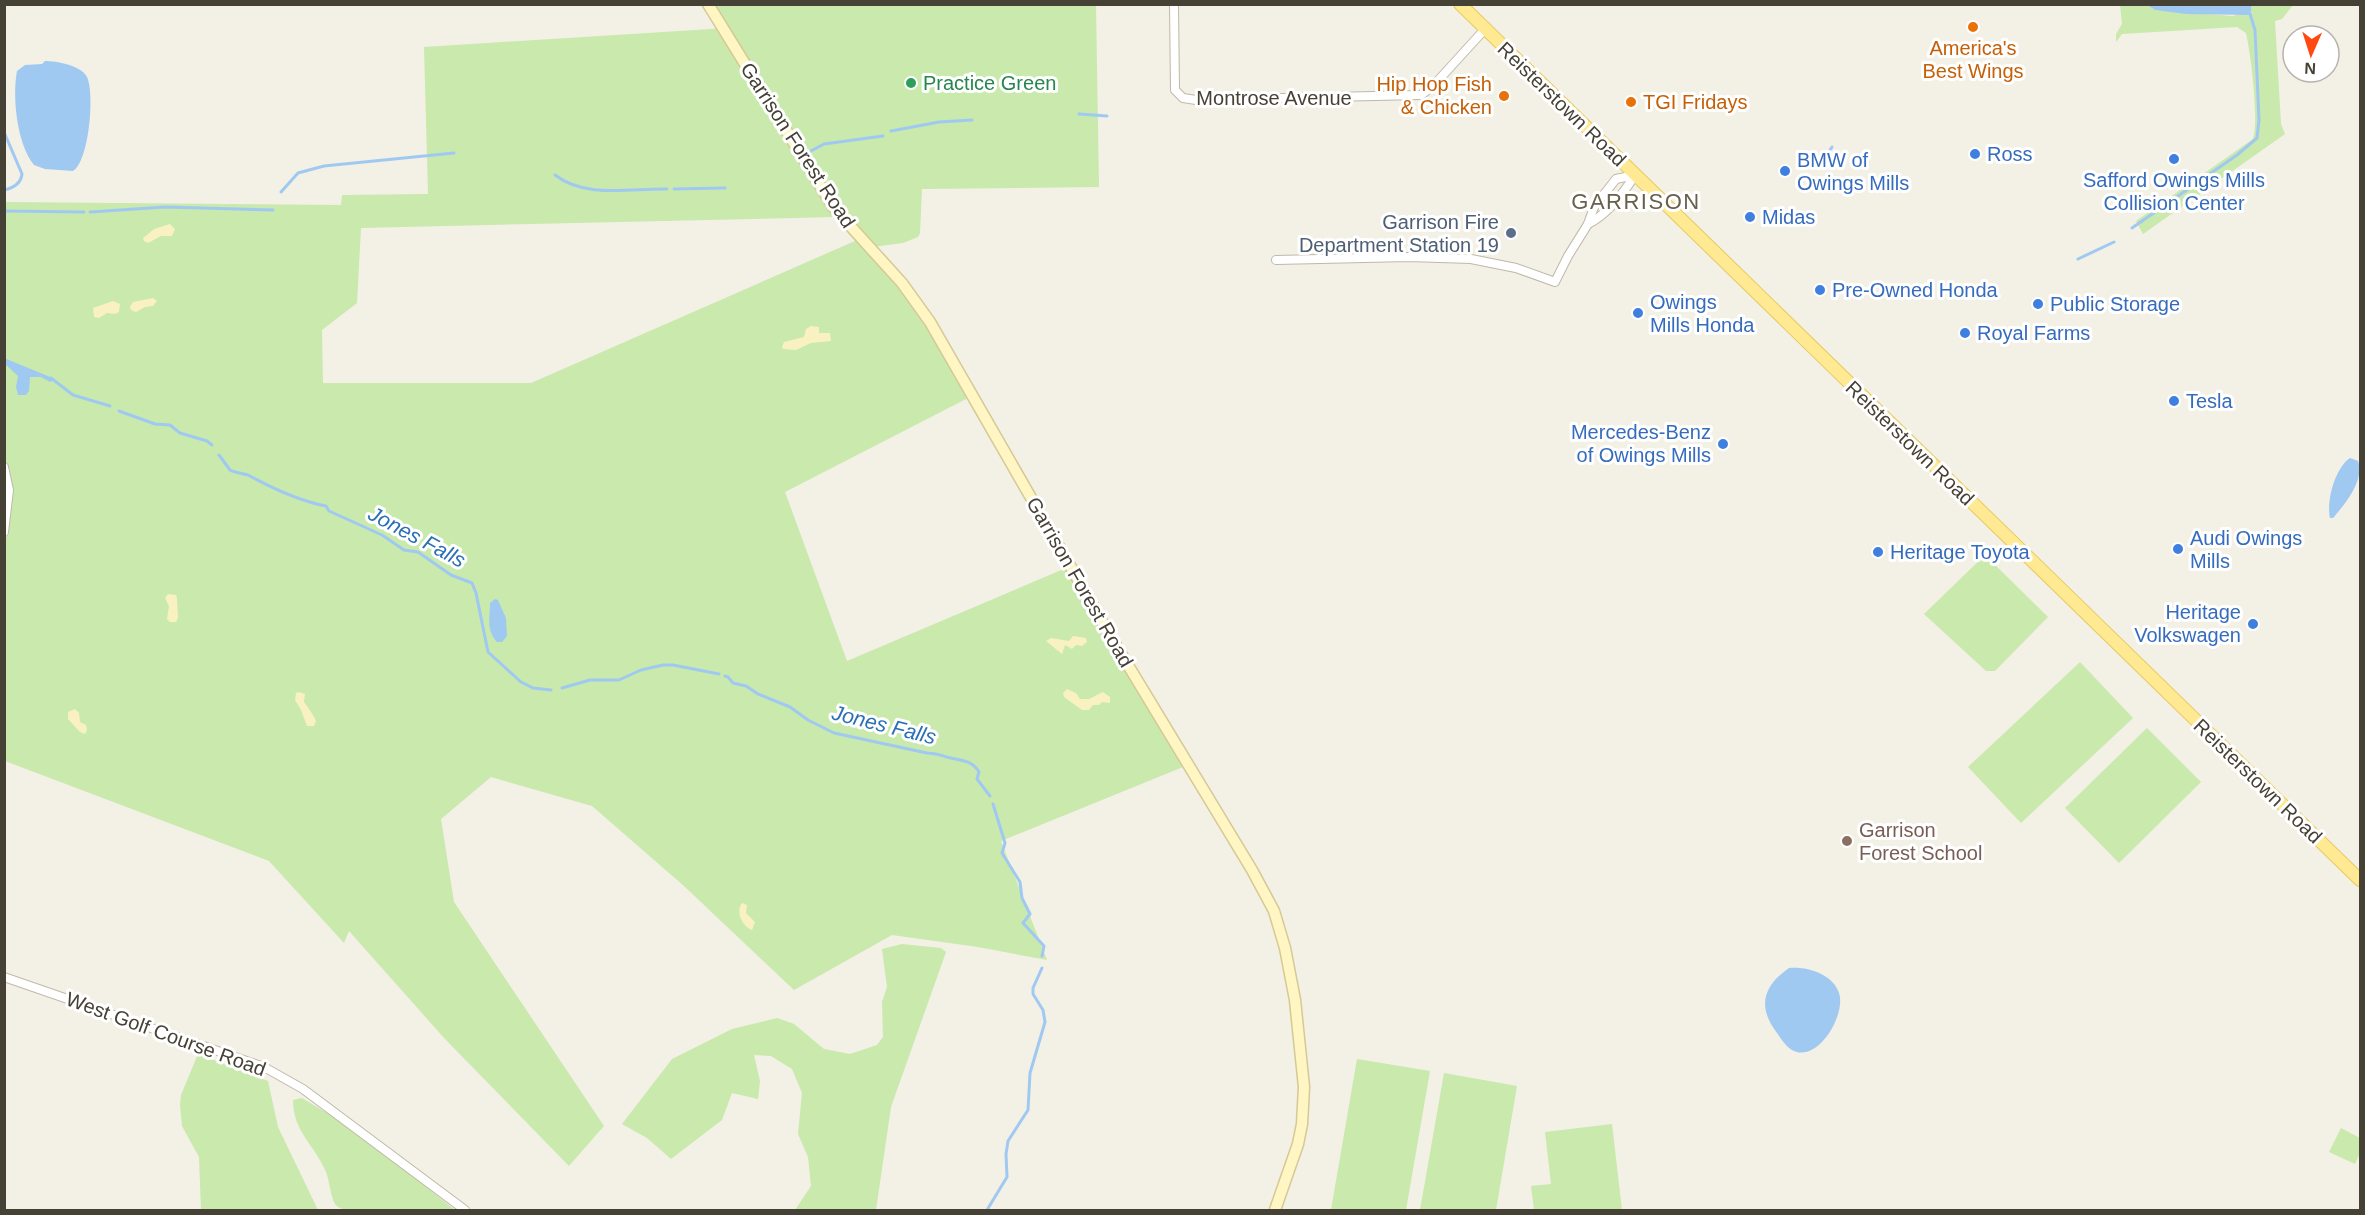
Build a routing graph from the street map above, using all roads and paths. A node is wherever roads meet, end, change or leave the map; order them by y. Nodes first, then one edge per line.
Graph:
1 (708, 4) edge
2 (1174, 4) edge
3 (1460, 4) edge
4 (1485, 29) junction
5 (1635, 175) junction
6 (1588, 224) junction
7 (1276, 260) dead end
8 (4, 467) edge
9 (4, 532) edge
10 (2361, 880) edge
11 (4, 977) edge
12 (465, 1210) edge
13 (1275, 1210) edge

1 - 13 main road, Garrison Forest Road
2 - 4 street, Montrose Avenue
3 - 4 main road, Reisterstown Road
4 - 5 main road, Reisterstown Road
5 - 6 street
5 - 6 street
5 - 10 main road, Reisterstown Road
6 - 7 street
8 - 9 street
11 - 12 street, West Golf Course Road

